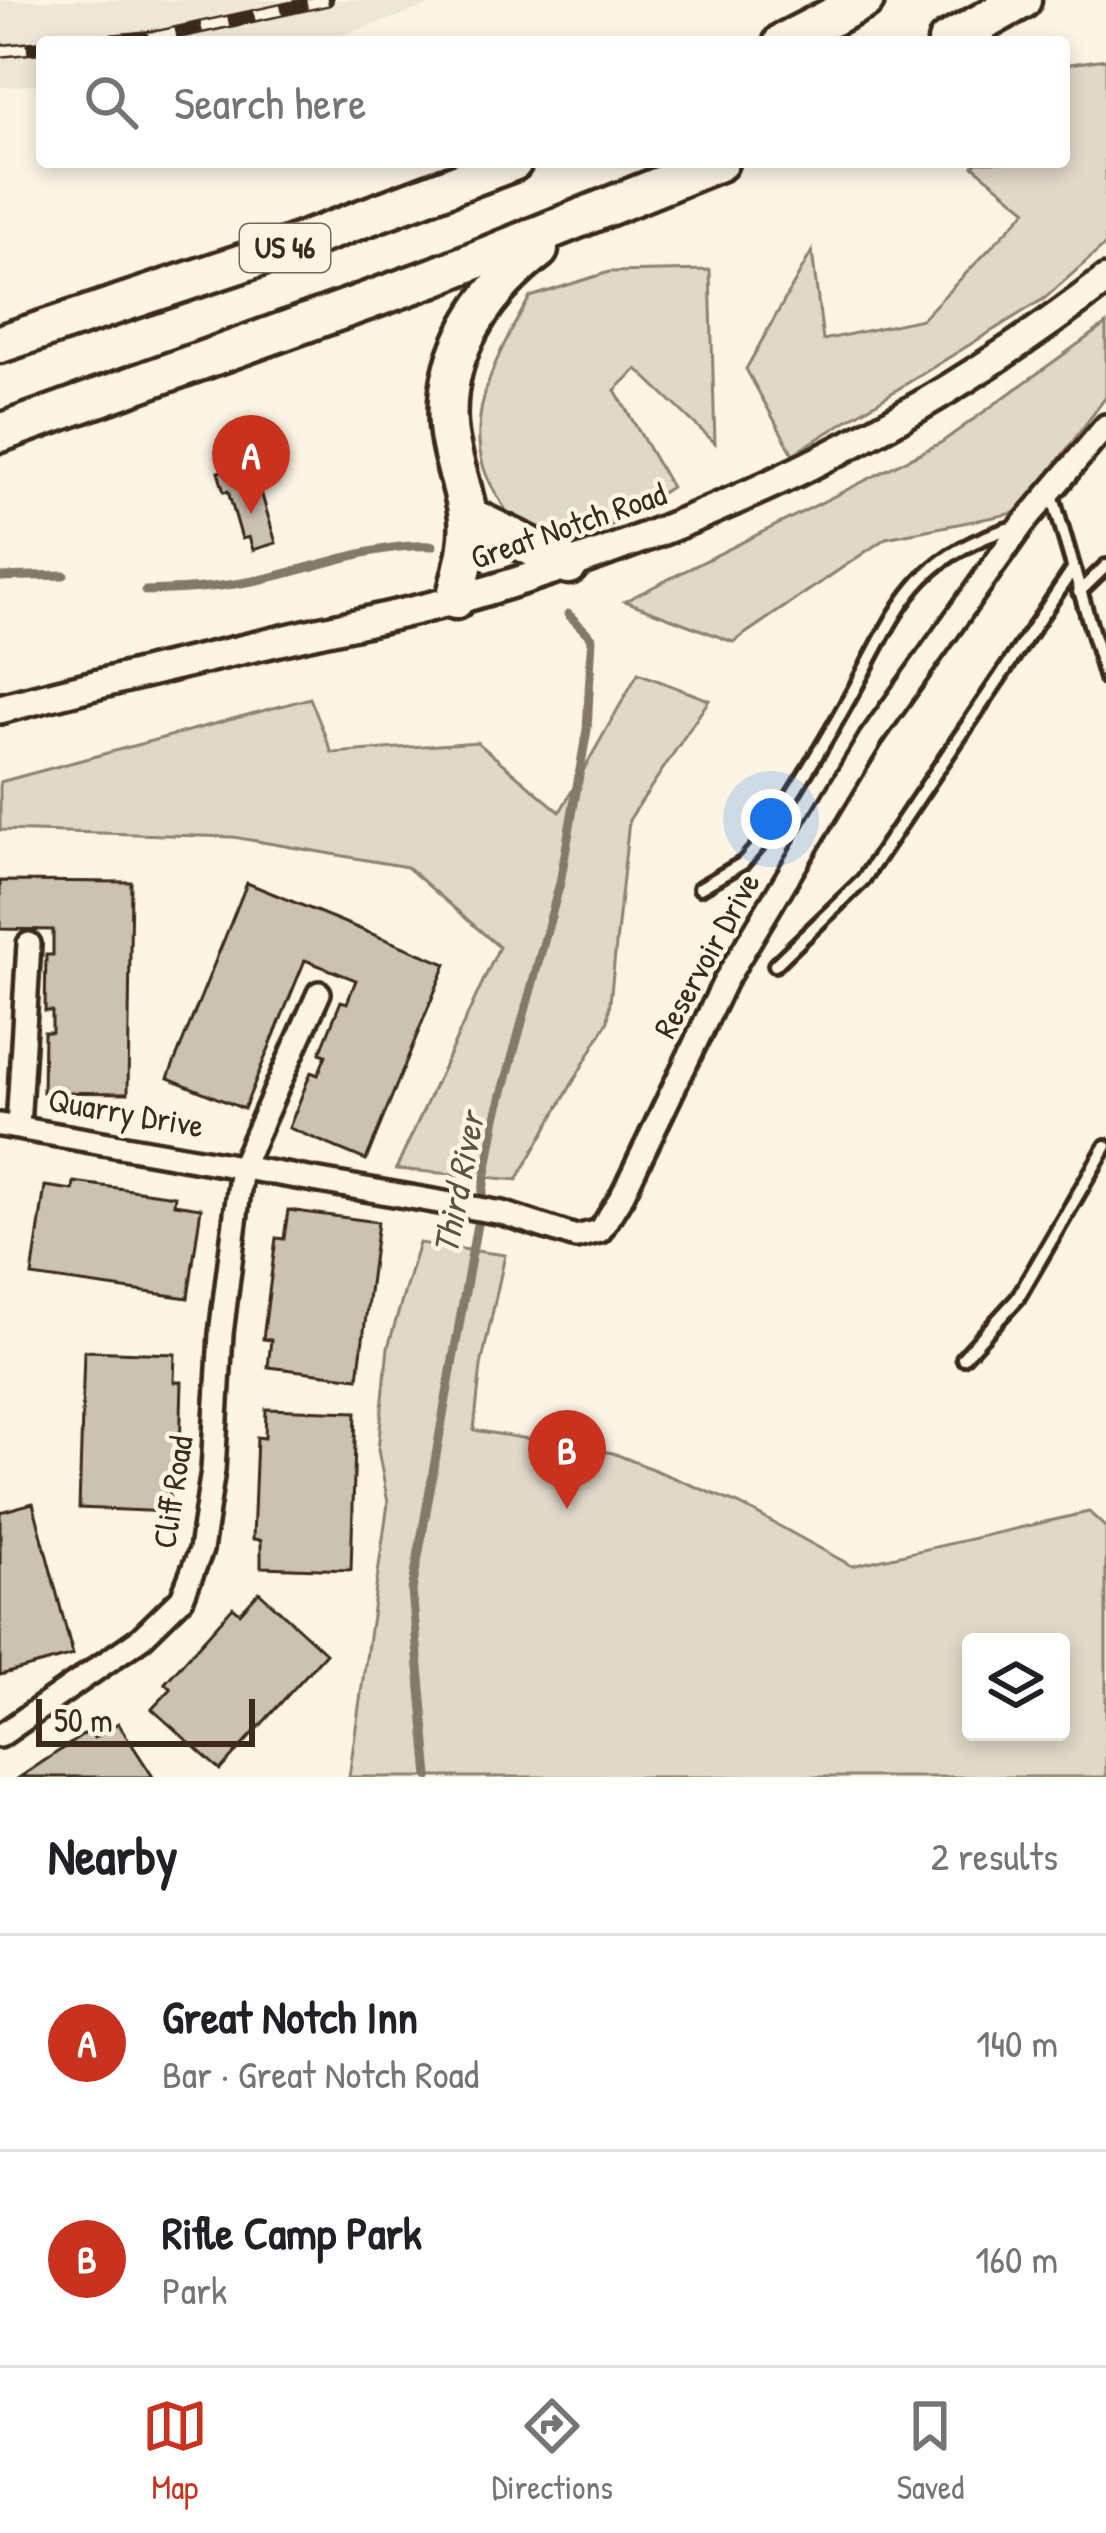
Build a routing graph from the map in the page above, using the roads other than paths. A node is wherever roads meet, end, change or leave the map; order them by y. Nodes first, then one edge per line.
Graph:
1 (865, 0) edge
2 (1022, 0) edge
3 (794, 36) edge
4 (958, 36) edge
5 (497, 168) edge
6 (705, 168) edge
7 (588, 218) junction
8 (1106, 280) edge
9 (0, 323) edge
10 (52, 324) junction
11 (0, 344) edge
12 (1106, 426) edge
13 (0, 433) edge
14 (1098, 447) edge
15 (1051, 490) junction
16 (468, 516) junction
17 (1023, 524) junction
18 (568, 565) junction
19 (1106, 566) edge
20 (1073, 569) junction
21 (1079, 592) junction
22 (455, 600) junction
23 (1106, 679) edge
24 (0, 709) edge
25 (700, 888) dead end
26 (29, 944) dead end
27 (775, 965) dead end
28 (320, 993) dead end
29 (9, 1126) edge
30 (1106, 1147) edge
31 (242, 1166) junction
32 (963, 1358) dead end
33 (0, 1736) edge

1 - 3 highway
2 - 4 highway
5 - 10 highway, US 46
6 - 7 highway, US 46
7 - 13 highway, US 46
7 - 16 highway
8 - 18 street, Great Notch Road
9 - 10 highway
10 - 11 highway, US 46
12 - 14 street, Reservoir Drive
14 - 15 street, Reservoir Drive
15 - 17 street, Reservoir Drive
15 - 20 lane
16 - 18 highway
16 - 22 highway
17 - 25 lane
17 - 31 street, Reservoir Drive
18 - 22 street, Great Notch Road
19 - 21 lane
20 - 21 lane
20 - 27 lane
21 - 23 lane
22 - 24 street, Great Notch Road
26 - 29 street
28 - 31 street, Cliff Road
29 - 31 street, Quarry Drive
30 - 32 lane
31 - 33 street, Cliff Road

